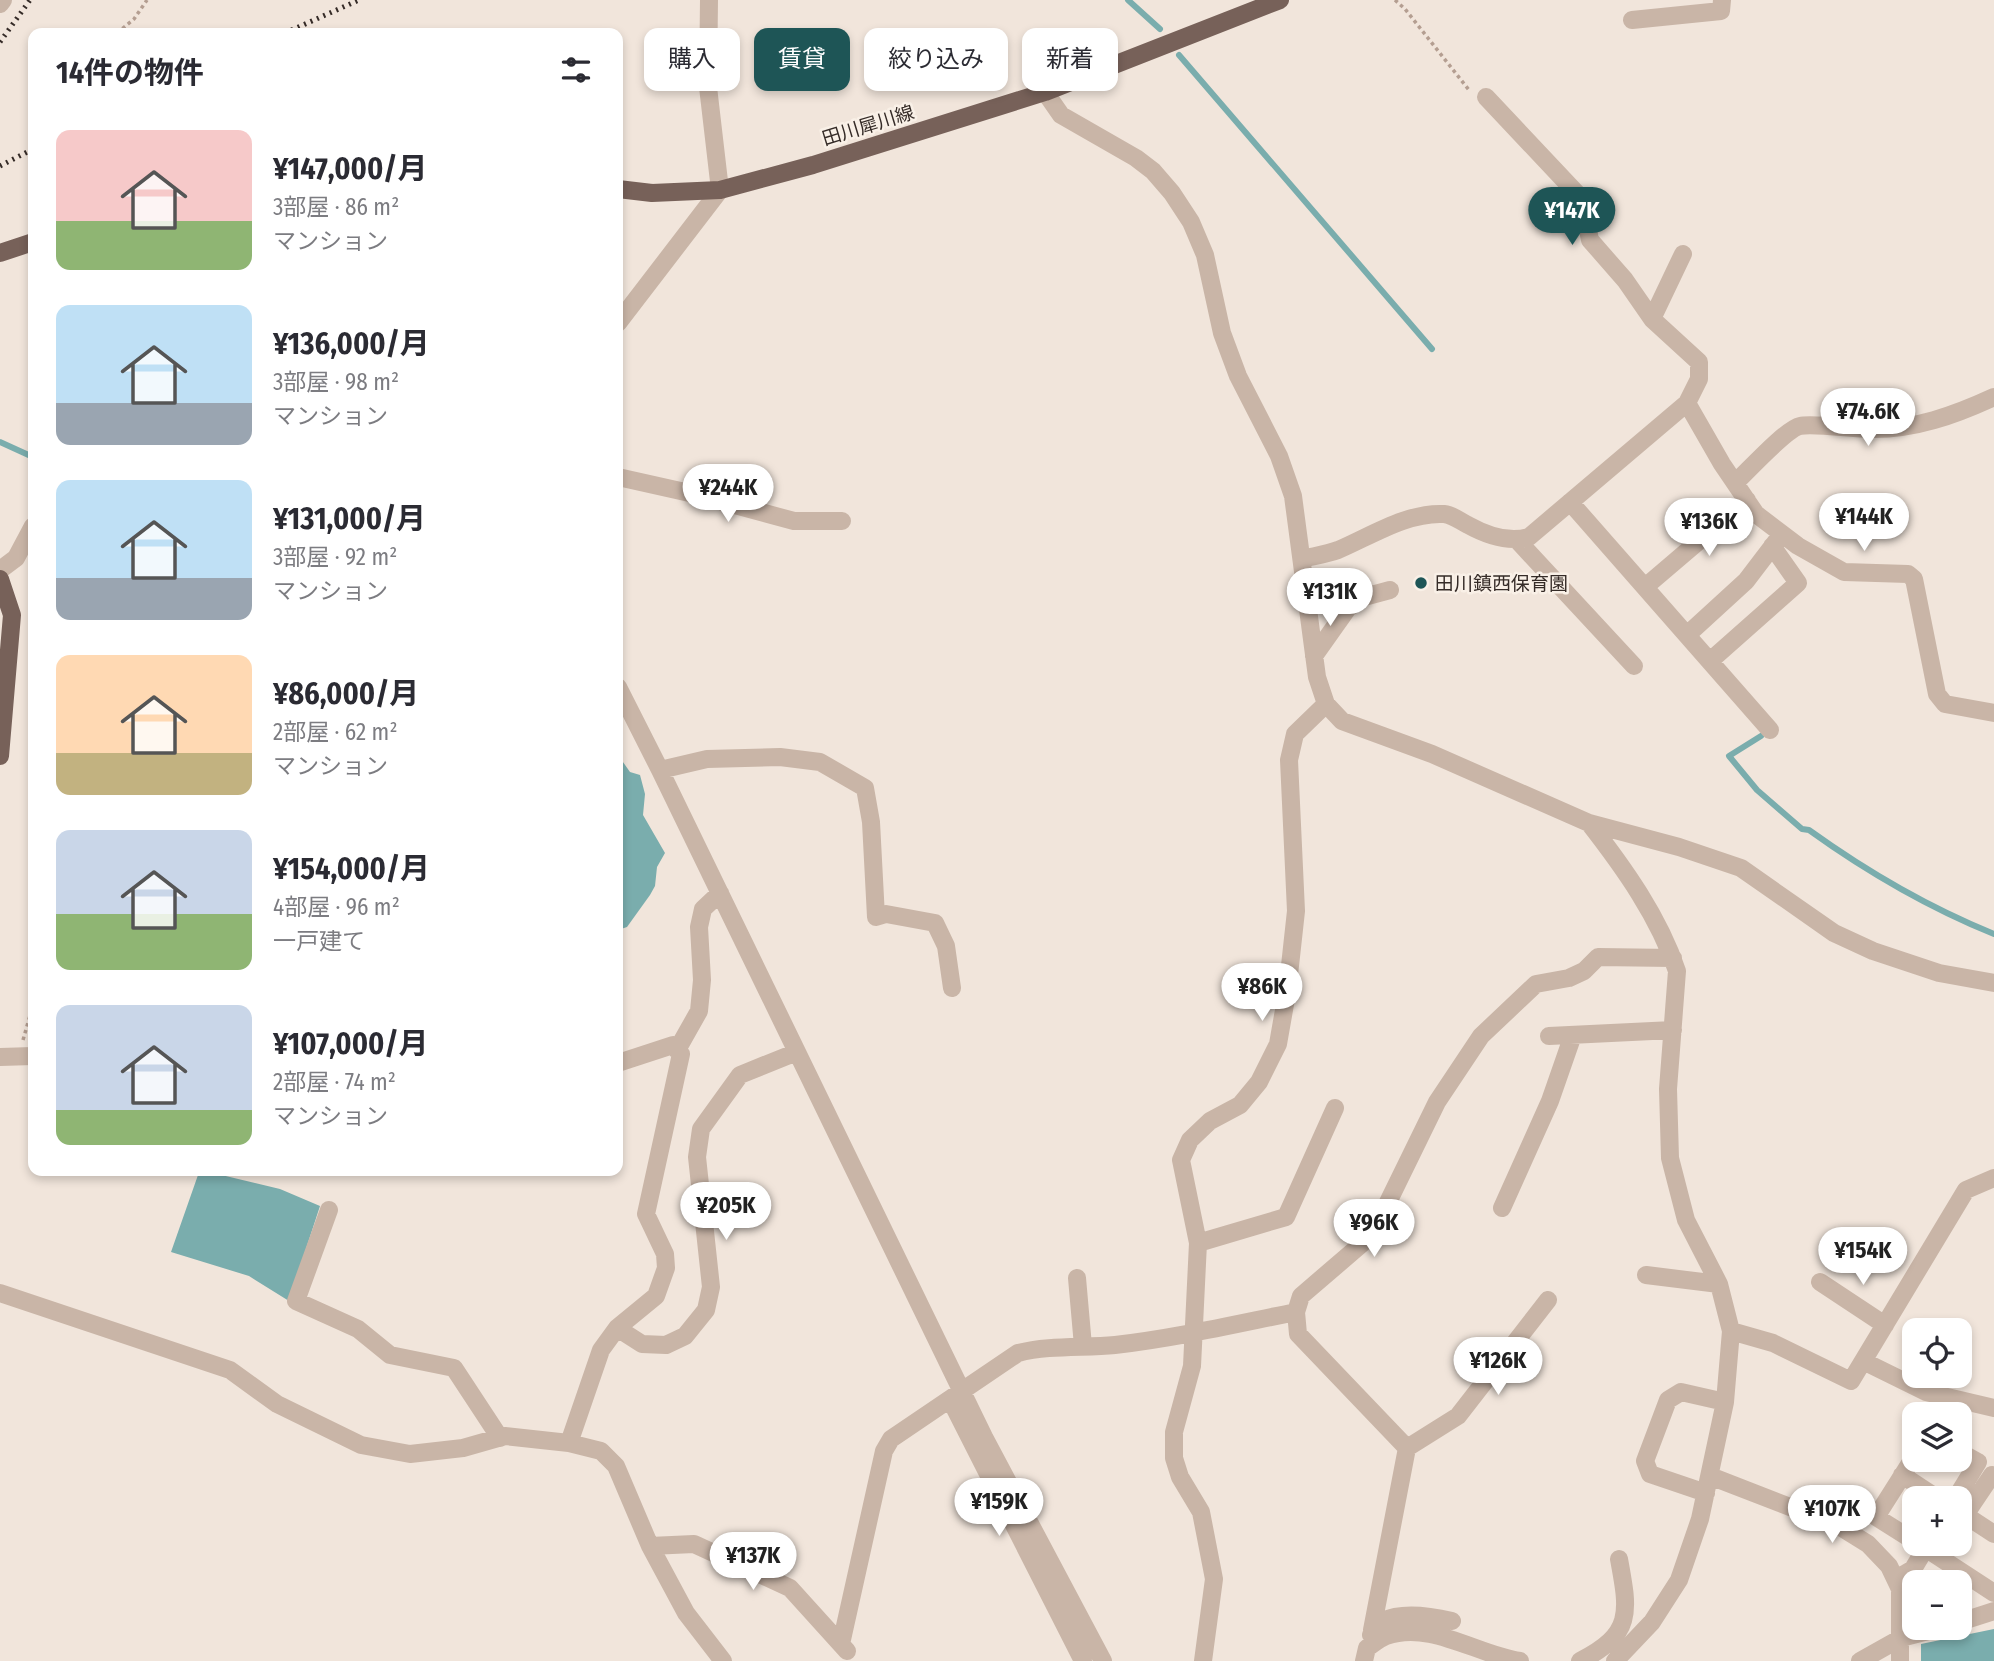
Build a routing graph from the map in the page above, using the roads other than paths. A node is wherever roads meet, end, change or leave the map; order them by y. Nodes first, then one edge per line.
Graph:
1 (709, 0) edge
2 (1280, 0) edge
3 (1722, 0) edge
4 (1632, 19) dead end
5 (1045, 92) junction
6 (1486, 97) road end
7 (623, 190) edge
8 (720, 190) junction
9 (28, 244) edge
10 (0, 253) edge
11 (1683, 254) dead end
12 (623, 316) edge
13 (1652, 319) junction
14 (1994, 397) edge
15 (1688, 403) junction
16 (623, 478) edge
17 (1735, 483) junction
18 (1747, 500) junction
19 (1570, 502) junction
20 (842, 521) dead end
21 (28, 535) edge
22 (1517, 540) junction
23 (1777, 540) junction
24 (1302, 559) junction
25 (0, 570) edge
26 (0, 579) edge
27 (1645, 587) junction
28 (1390, 590) dead end
29 (1687, 635) junction
30 (1314, 656) junction
31 (1710, 661) junction
32 (1634, 666) dead end
33 (4, 674) edge
34 (623, 697) edge
35 (1326, 704) junction
36 (1994, 713) edge
37 (1770, 730) dead end
38 (0, 757) edge
39 (660, 770) junction
40 (1589, 823) junction
41 (720, 893) junction
42 (1673, 958) junction
43 (1994, 983) edge
44 (952, 988) dead end
45 (1673, 1030) junction
46 (1573, 1035) junction
47 (1549, 1036) dead end
48 (677, 1050) junction
49 (797, 1052) junction
50 (623, 1061) edge
51 (1335, 1108) dead end
52 (1994, 1178) edge
53 (1502, 1208) dead end
54 (329, 1210) dead end
55 (1198, 1243) junction
56 (1646, 1275) dead end
57 (1077, 1278) dead end
58 (1820, 1282) dead end
59 (1719, 1284) junction
60 (0, 1293) edge
61 (1548, 1300) dead end
62 (1296, 1312) junction
63 (1885, 1325) junction
64 (617, 1328) junction
65 (1731, 1331) junction
66 (1196, 1332) junction
67 (1083, 1346) junction
68 (1863, 1361) junction
69 (955, 1394) junction
70 (1725, 1402) junction
71 (1994, 1408) edge
72 (500, 1438) junction
73 (569, 1443) junction
74 (1406, 1448) junction
75 (1972, 1459) edge
76 (1904, 1472) edge
77 (1972, 1472) edge
78 (1902, 1475) junction
79 (1994, 1476) edge
80 (1708, 1485) junction
81 (1919, 1486) edge
82 (1902, 1532) edge
83 (1994, 1534) edge
84 (650, 1546) junction
85 (1918, 1556) edge
86 (1940, 1556) edge
87 (1619, 1559) dead end
88 (1896, 1579) junction
89 (1994, 1592) edge
90 (1994, 1611) edge
91 (1972, 1618) edge
92 (1452, 1621) dead end
93 (1373, 1630) junction
94 (1901, 1638) junction
95 (1366, 1654) edge
96 (723, 1661) edge
97 (1083, 1661) edge
98 (1103, 1661) edge
99 (1203, 1661) edge
100 (1520, 1661) edge
101 (1580, 1661) edge
102 (1615, 1661) edge
103 (1860, 1661) edge
104 (1900, 1661) edge

1 - 8 street
2 - 5 main road, 田川犀川線
3 - 4 street
5 - 8 main road, 田川犀川線
5 - 24 street
6 - 13 street
7 - 8 main road, 田川犀川線
8 - 12 street
9 - 10 main road
11 - 13 street
13 - 15 street
14 - 17 street
15 - 17 street
15 - 19 street
16 - 20 street
17 - 18 street
18 - 23 street
18 - 27 street
19 - 22 street
19 - 27 street
21 - 25 street
22 - 24 street
22 - 32 street
23 - 29 street
23 - 31 street
23 - 36 street
24 - 30 street
26 - 33 main road
27 - 29 street
28 - 30 street
29 - 31 street
30 - 35 street
31 - 37 street
33 - 38 main road
34 - 39 street
35 - 40 street
35 - 55 street
39 - 41 street
39 - 44 street
40 - 42 street
40 - 43 street
41 - 48 street
41 - 49 street
42 - 45 street
42 - 62 street
45 - 46 street
45 - 59 street
46 - 47 street
46 - 53 street
48 - 50 street
48 - 64 street
49 - 64 street
49 - 69 street
51 - 55 street
52 - 63 street
54 - 72 street
55 - 66 street
56 - 59 street
57 - 67 street
58 - 63 street
59 - 65 street
60 - 72 street
61 - 74 street
62 - 66 street
62 - 74 street
63 - 68 street
64 - 73 street
65 - 68 street
65 - 70 street
66 - 67 street
66 - 99 street
67 - 69 street
68 - 71 street
69 - 84 street
69 - 97 street
69 - 98 street
70 - 80 street
70 - 80 street
72 - 73 street
73 - 84 street
74 - 93 street
75 - 77 street
76 - 78 street
78 - 81 street
78 - 82 street
79 - 83 street
80 - 88 street
80 - 102 street
84 - 96 street
85 - 88 street
86 - 89 street
87 - 101 street
88 - 94 street
90 - 91 street
92 - 93 street
93 - 95 street
94 - 103 street
94 - 104 street
95 - 100 street

